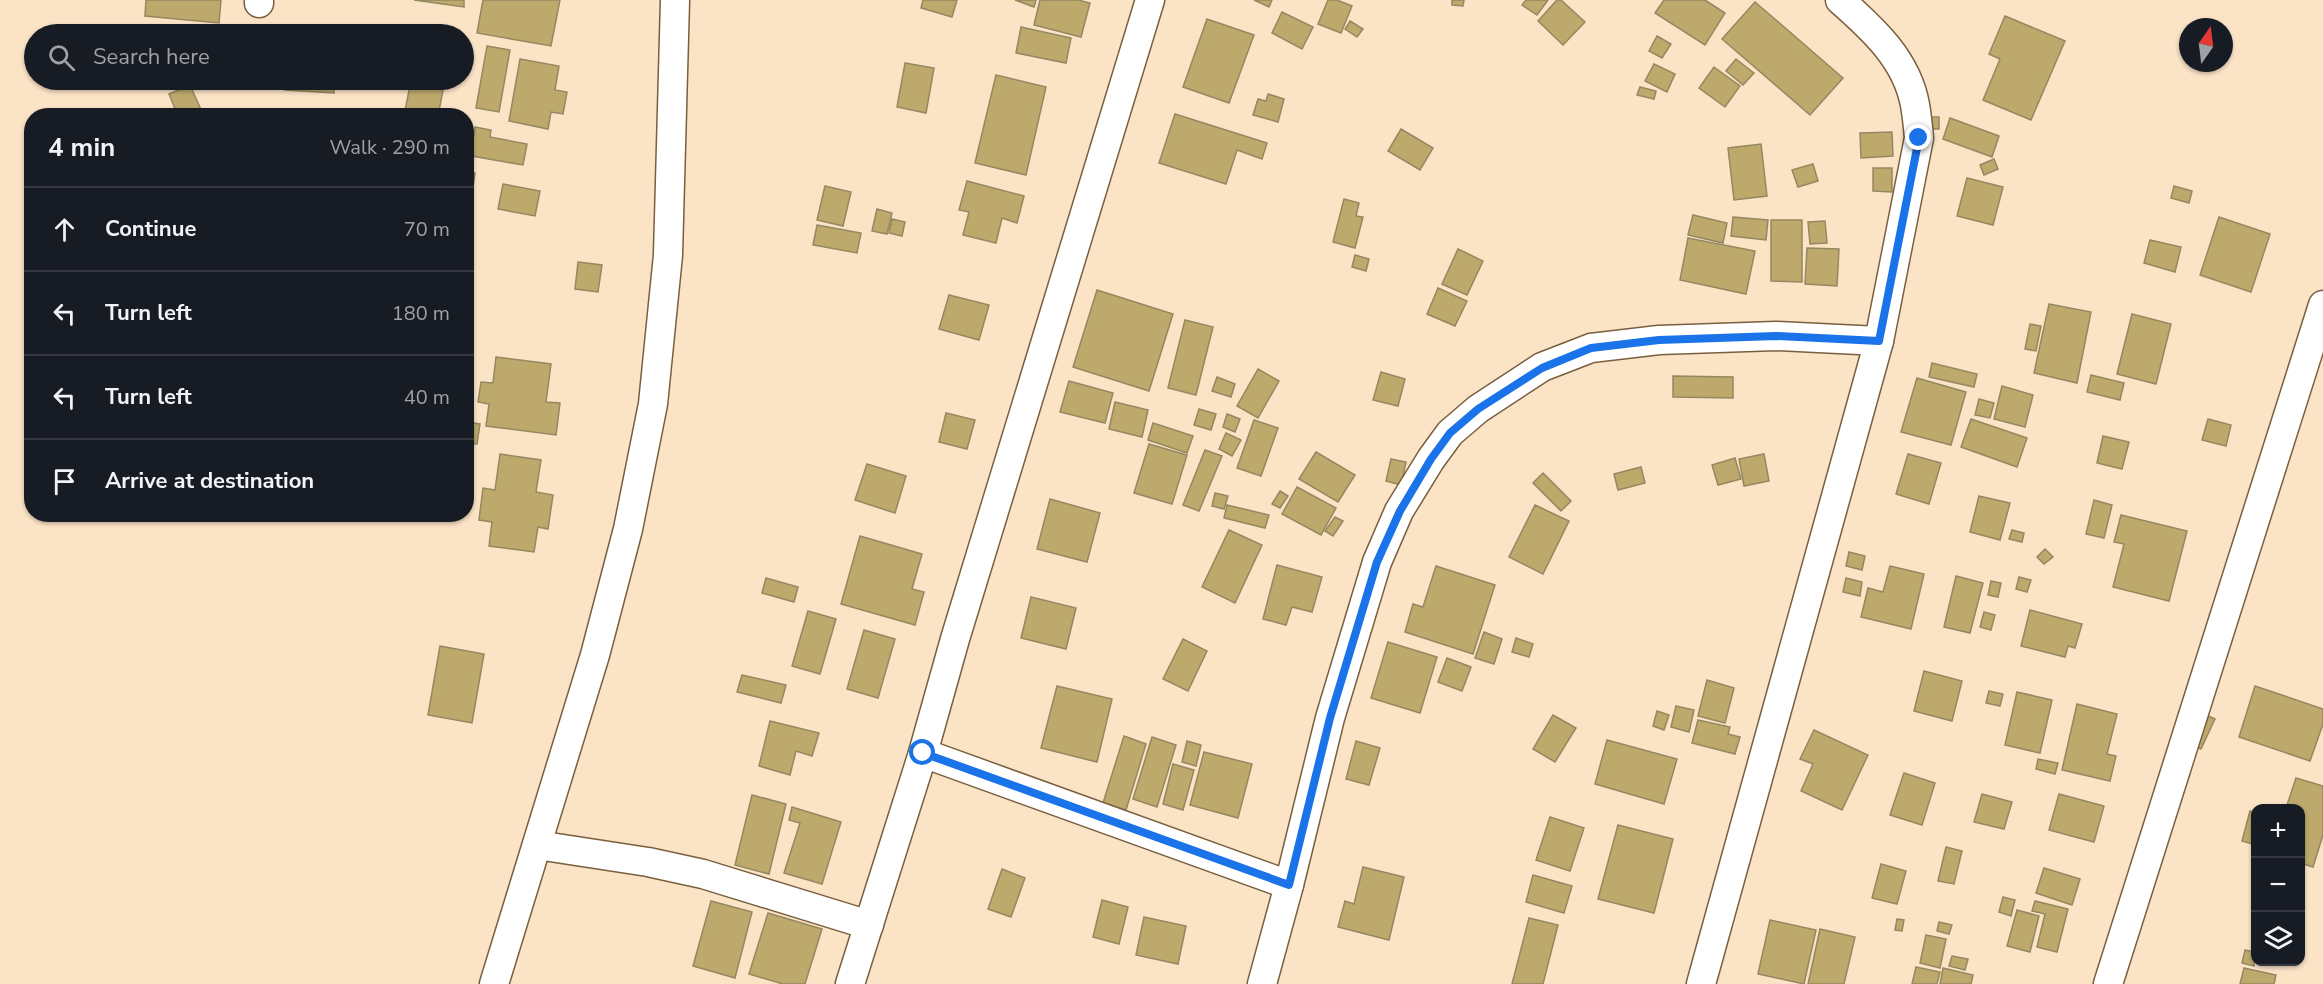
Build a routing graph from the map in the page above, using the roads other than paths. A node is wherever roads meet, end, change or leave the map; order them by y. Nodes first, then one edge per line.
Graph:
1 (675, 0) edge
2 (1150, 0) edge
3 (1840, 0) edge
4 (2323, 305) edge
5 (1879, 341) junction
6 (923, 753) junction
7 (537, 845) junction
8 (1289, 885) junction
9 (869, 925) junction
10 (494, 984) edge
11 (850, 984) edge
12 (1262, 984) edge
13 (1701, 984) edge
14 (2108, 984) edge

1 - 7 street
2 - 6 street
3 - 5 street
4 - 14 street
5 - 8 street
5 - 13 street
6 - 8 street
6 - 9 street
7 - 9 street
7 - 10 street
8 - 12 street
9 - 11 street

